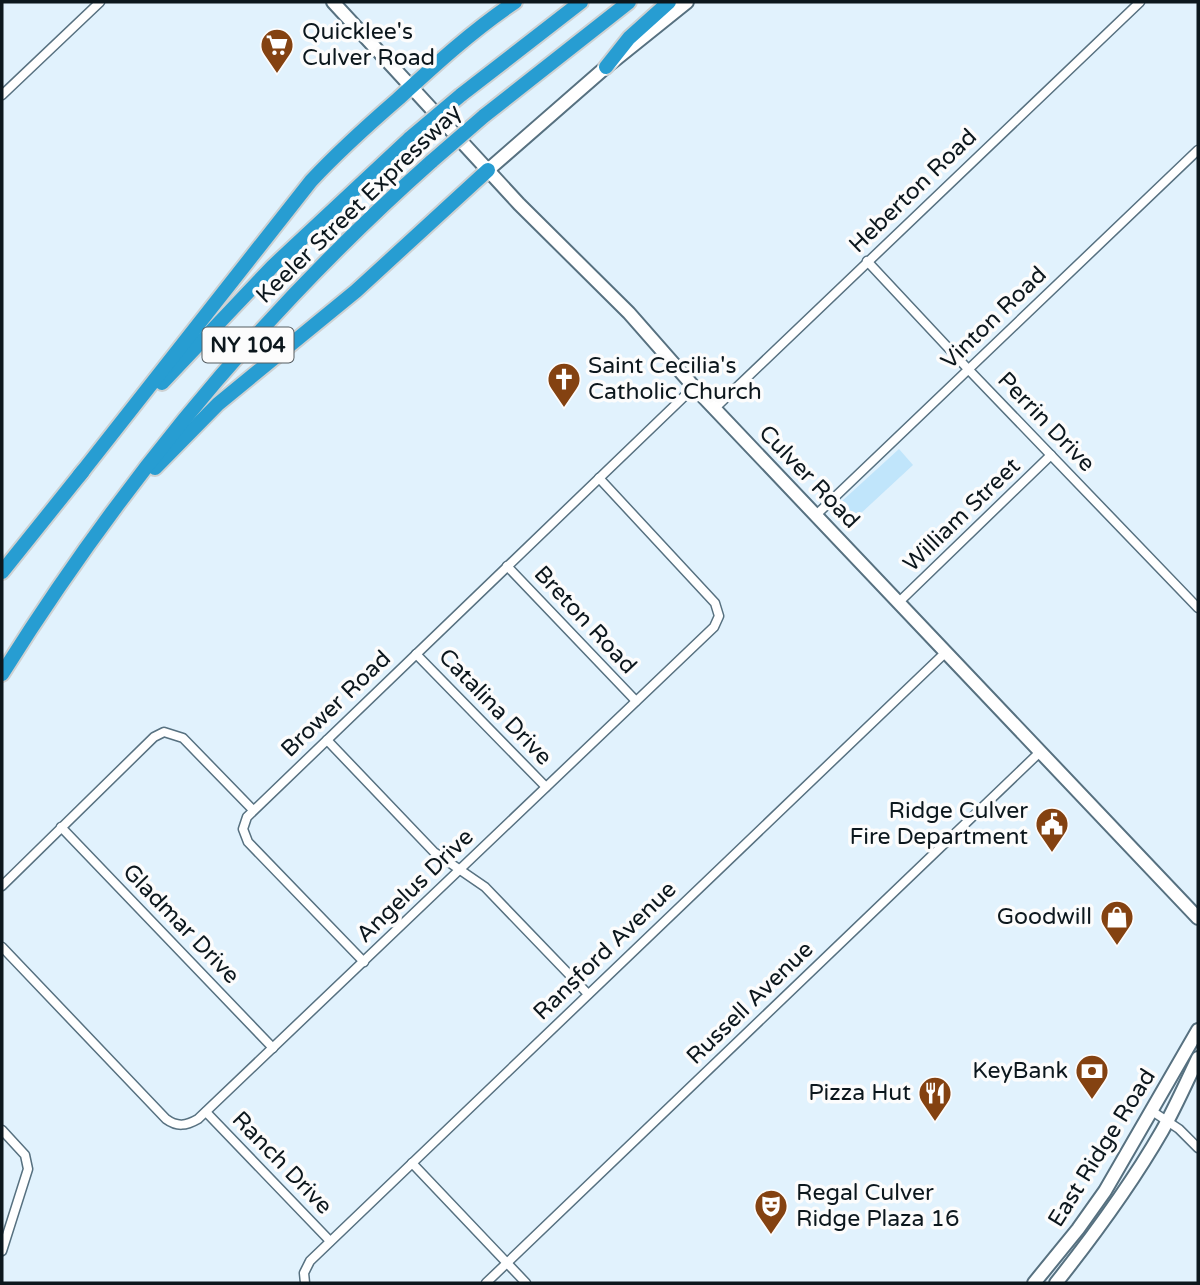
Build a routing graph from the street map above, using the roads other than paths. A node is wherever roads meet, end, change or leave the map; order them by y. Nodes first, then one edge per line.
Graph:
1 (100, 2) edge
2 (333, 2) edge
3 (515, 2) edge
4 (581, 2) edge
5 (629, 2) edge
6 (669, 2) edge
7 (687, 2) edge
8 (1140, 2) edge
9 (606, 67) junction
10 (411, 87) junction
11 (2, 95) edge
12 (1198, 150) edge
13 (488, 170) junction
14 (867, 261) junction
15 (968, 369) junction
16 (694, 387) junction
17 (714, 409) junction
18 (1051, 455) junction
19 (79, 476) junction
20 (599, 478) junction
21 (816, 515) junction
22 (86, 549) junction
23 (507, 566) junction
24 (2, 572) edge
25 (899, 602) junction
26 (1198, 608) edge
27 (946, 652) junction
28 (416, 654) junction
29 (2, 674) edge
30 (636, 701) junction
31 (327, 740) junction
32 (1041, 751) junction
33 (546, 788) junction
34 (253, 810) junction
35 (61, 827) junction
36 (460, 869) junction
37 (2, 886) edge
38 (1198, 918) edge
39 (2, 947) edge
40 (364, 962) junction
41 (588, 994) junction
42 (1198, 1030) edge
43 (273, 1048) junction
44 (1198, 1058) edge
45 (1152, 1111) junction
46 (206, 1112) junction
47 (1167, 1121) junction
48 (2, 1130) edge
49 (1198, 1147) edge
50 (412, 1163) junction
51 (330, 1241) junction
52 (2, 1251) edge
53 (507, 1264) junction
54 (305, 1283) edge
55 (486, 1283) edge
56 (526, 1283) edge
57 (1034, 1283) edge
58 (1056, 1283) edge

1 - 11 street
2 - 10 main road, Culver Road
3 - 10 highway
4 - 19 highway, Keeler Street Expressway / NY 104, bridge
5 - 22 highway, Keeler Street Expressway / NY 104, bridge
6 - 9 highway
7 - 9 main road
8 - 14 street, Heberton Road
9 - 13 main road
10 - 13 main road, Culver Road
10 - 19 highway
12 - 15 street, Vinton Road
13 - 16 main road, Culver Road
13 - 22 highway
14 - 15 street, Perrin Drive
14 - 17 street, Heberton Road
15 - 18 street, Perrin Drive
15 - 21 street, Vinton Road
16 - 17 main road, Culver Road
16 - 20 street, Brower Road
17 - 21 main road, Culver Road
18 - 25 street, William Street
18 - 26 street, Perrin Drive
19 - 24 highway, Keeler Street Expressway / NY 104
20 - 23 street, Brower Road
20 - 30 street, Angelus Drive
21 - 25 main road, Culver Road
22 - 29 highway, Keeler Street Expressway / NY 104
23 - 28 street, Brower Road
23 - 30 street, Breton Road
25 - 27 main road, Culver Road
27 - 32 main road, Culver Road
27 - 41 street, Ransford Avenue
28 - 31 street, Brower Road
28 - 33 street, Catalina Drive
30 - 33 street, Angelus Drive
31 - 34 street, Brower Road
31 - 36 street
32 - 38 main road, Culver Road
32 - 53 street, Russell Avenue
33 - 36 street, Angelus Drive
34 - 35 street
34 - 40 street
35 - 37 street
35 - 43 street, Gladmar Drive
36 - 40 street, Angelus Drive
36 - 41 street
39 - 46 street, Angelus Drive
40 - 43 street, Angelus Drive
41 - 50 street, Ransford Avenue
42 - 45 main road, East Ridge Road
43 - 46 street, Angelus Drive
44 - 47 main road, East Ridge Road
45 - 47 street
45 - 57 main road, East Ridge Road
46 - 51 street, Ranch Drive
47 - 49 street
47 - 58 main road, East Ridge Road
48 - 52 street
50 - 51 street, Ransford Avenue
50 - 53 street
51 - 54 street, Ransford Avenue
53 - 55 street, Russell Avenue
53 - 56 street

